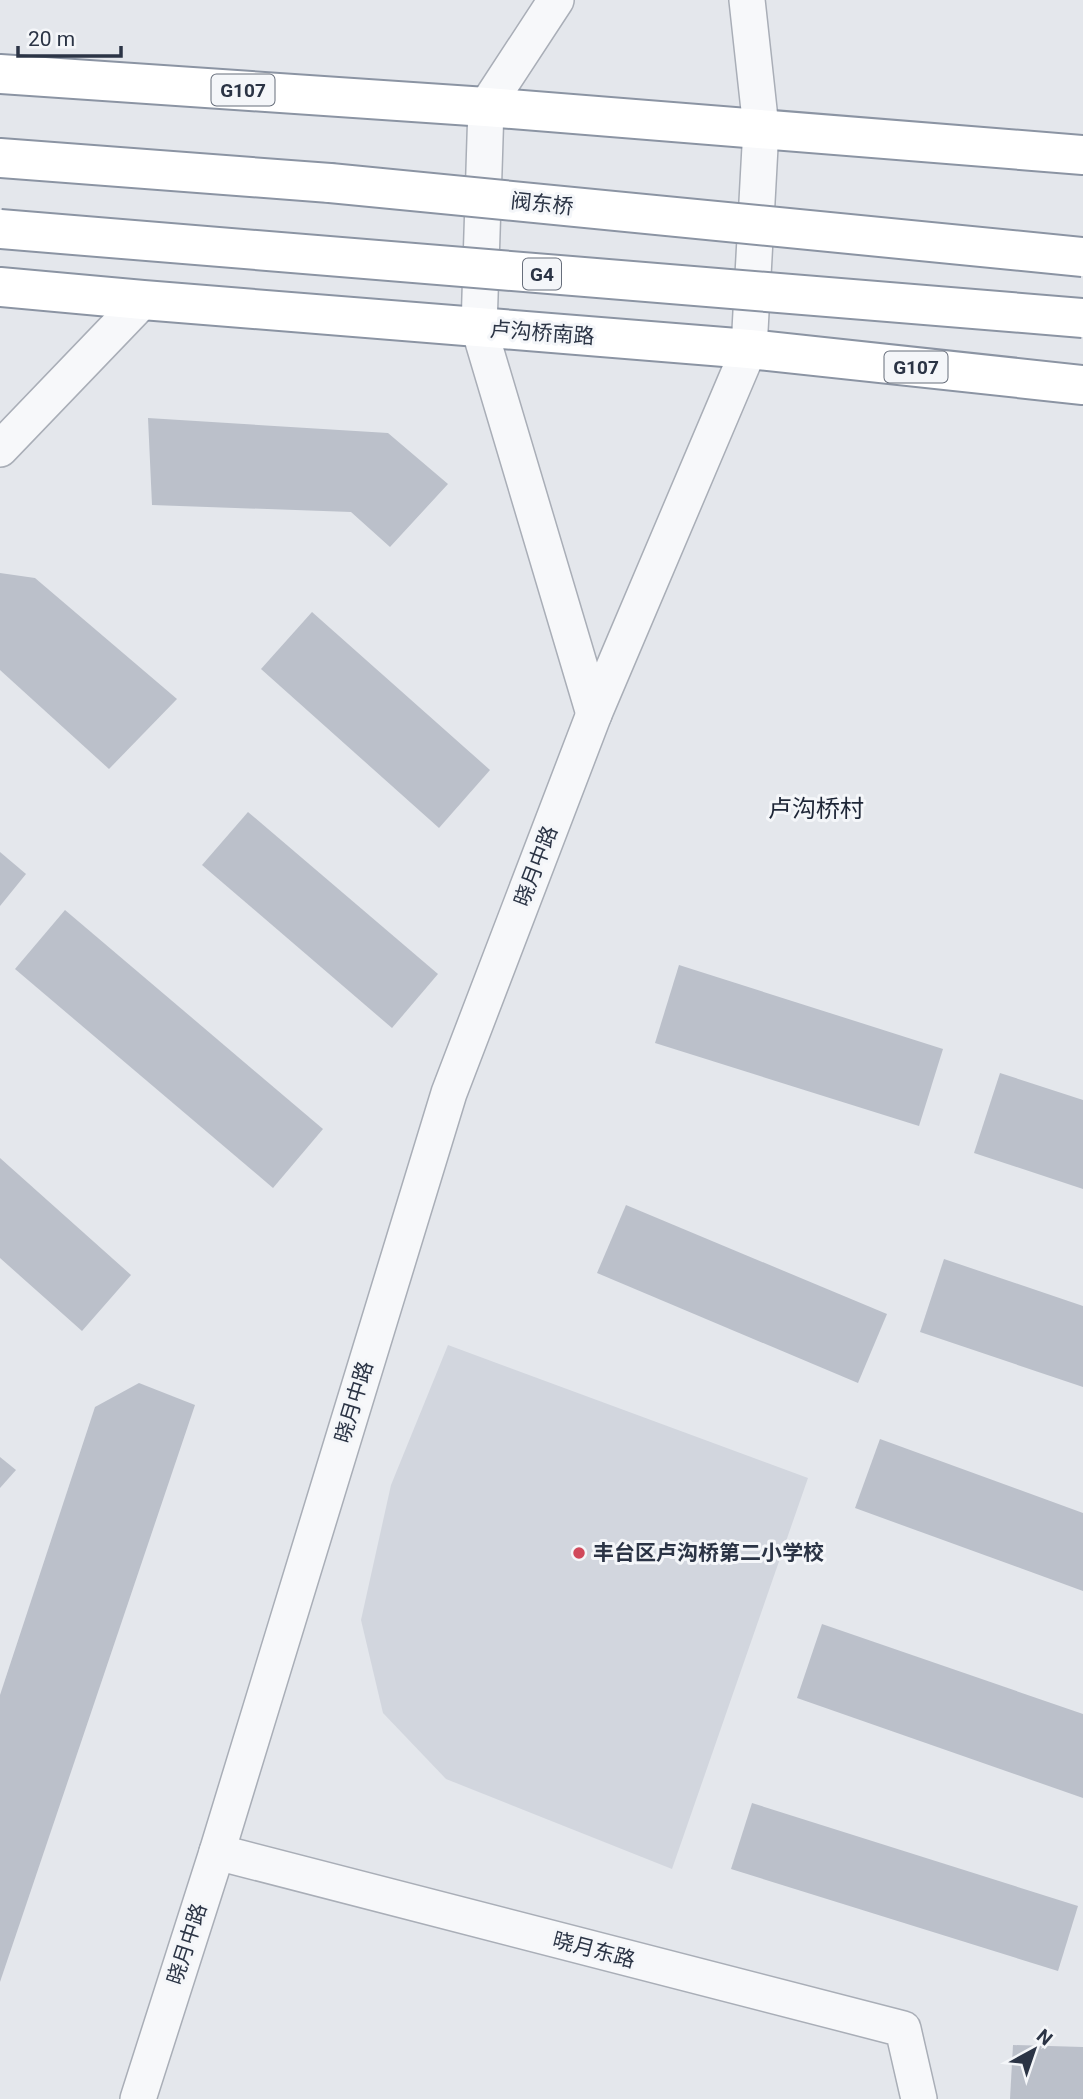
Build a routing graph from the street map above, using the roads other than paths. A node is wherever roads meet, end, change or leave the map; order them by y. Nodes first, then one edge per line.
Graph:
1 (556, 0) edge
2 (747, 0) edge
3 (0, 74) edge
4 (486, 107) junction
5 (761, 128) junction
6 (1083, 155) edge
7 (0, 158) edge
8 (0, 229) edge
9 (1083, 257) edge
10 (0, 287) edge
11 (143, 300) junction
12 (1083, 318) edge
13 (479, 328) junction
14 (749, 349) junction
15 (1083, 384) edge
16 (0, 449) edge
17 (594, 714) junction
18 (217, 1852) junction
19 (138, 2099) edge
20 (919, 2099) edge

1 - 4 street
2 - 5 street, 晓月中路
3 - 4 highway, G107
4 - 5 highway, G107
4 - 13 street
5 - 6 highway, G107
5 - 14 street, 晓月中路
7 - 9 highway, 阀东桥, bridge
8 - 12 highway, G4, bridge
10 - 11 highway, 卢沟桥南路 / G107
11 - 13 highway, 卢沟桥南路 / G107
11 - 16 street
13 - 14 highway, 卢沟桥南路 / G107
13 - 17 street
14 - 15 highway, 卢沟桥南路 / G107
14 - 17 street, 晓月中路
17 - 18 street, 晓月中路
18 - 19 street, 晓月中路
18 - 20 street, 晓月东路

